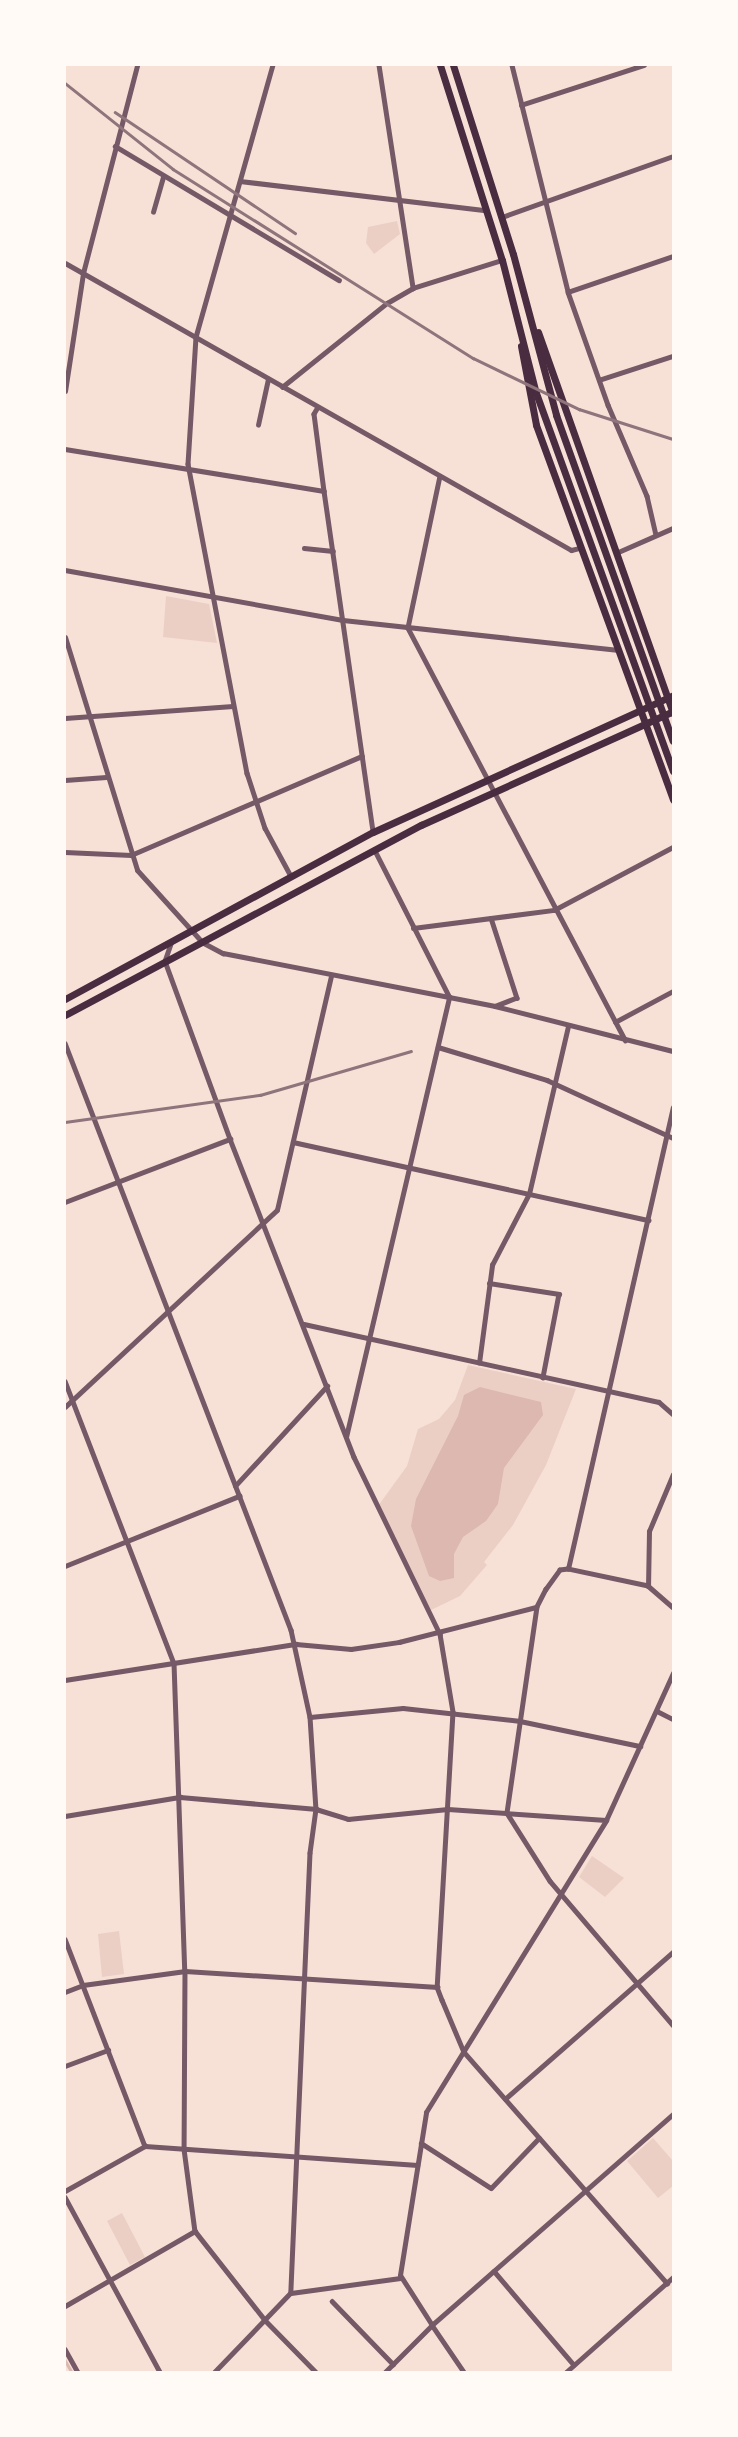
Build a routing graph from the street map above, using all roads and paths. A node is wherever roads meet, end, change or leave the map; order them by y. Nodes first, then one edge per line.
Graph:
1 (137, 65) edge
2 (273, 65) edge
3 (379, 65) edge
4 (440, 65) edge
5 (453, 65) edge
6 (512, 65) edge
7 (644, 65) edge
8 (521, 106) junction
9 (115, 146) junction
10 (673, 156) edge
11 (163, 176) junction
12 (240, 181) junction
13 (544, 199) junction
14 (398, 200) junction
15 (486, 210) junction
16 (153, 212) dead end
17 (230, 216) junction
18 (502, 216) junction
19 (673, 257) edge
20 (502, 260) junction
21 (65, 263) edge
22 (83, 273) junction
23 (339, 280) dead end
24 (413, 288) junction
25 (568, 292) junction
26 (531, 319) junction
27 (521, 334) junction
28 (196, 337) junction
29 (673, 356) edge
30 (268, 379) junction
31 (599, 380) junction
32 (282, 387) junction
33 (65, 391) edge
34 (318, 407) junction
35 (258, 425) dead end
36 (65, 449) edge
37 (188, 469) junction
38 (439, 476) junction
39 (324, 491) junction
40 (673, 528) edge
41 (656, 534) junction
42 (304, 548) dead end
43 (579, 548) junction
44 (333, 551) junction
45 (615, 553) junction
46 (65, 570) edge
47 (214, 600) junction
48 (343, 620) junction
49 (408, 628) junction
50 (65, 637) edge
51 (622, 649) junction
52 (671, 696) edge
53 (233, 706) junction
54 (640, 711) junction
55 (673, 712) edge
56 (87, 717) junction
57 (65, 718) edge
58 (645, 724) junction
59 (673, 741) edge
60 (362, 756) junction
61 (673, 771) edge
62 (106, 777) junction
63 (65, 780) edge
64 (484, 780) junction
65 (492, 794) junction
66 (673, 800) edge
67 (257, 803) junction
68 (373, 832) junction
69 (673, 847) edge
70 (373, 850) junction
71 (65, 852) edge
72 (131, 855) junction
73 (291, 877) junction
74 (554, 910) junction
75 (491, 918) junction
76 (413, 928) junction
77 (192, 931) junction
78 (174, 941) junction
79 (202, 942) junction
80 (164, 961) junction
81 (331, 976) junction
82 (673, 991) edge
83 (449, 997) junction
84 (65, 999) edge
85 (495, 1006) junction
86 (65, 1015) edge
87 (615, 1022) junction
88 (568, 1026) junction
89 (625, 1040) junction
90 (65, 1043) edge
91 (438, 1047) junction
92 (673, 1051) edge
93 (555, 1084) junction
94 (673, 1108) edge
95 (668, 1135) junction
96 (230, 1139) junction
97 (673, 1139) edge
98 (293, 1142) junction
99 (411, 1168) junction
100 (118, 1182) junction
101 (529, 1194) junction
102 (65, 1202) edge
103 (649, 1220) junction
104 (264, 1224) junction
105 (489, 1283) junction
106 (168, 1312) junction
107 (303, 1324) junction
108 (372, 1339) junction
109 (479, 1363) junction
110 (543, 1377) junction
111 (65, 1381) edge
112 (327, 1386) junction
113 (610, 1392) junction
114 (73, 1400) junction
115 (65, 1407) edge
116 (673, 1414) edge
117 (346, 1437) junction
118 (673, 1474) edge
119 (235, 1486) junction
120 (239, 1496) junction
121 (127, 1541) junction
122 (65, 1566) edge
123 (568, 1569) junction
124 (648, 1586) junction
125 (537, 1607) junction
126 (673, 1608) edge
127 (440, 1634) junction
128 (296, 1644) junction
129 (174, 1663) junction
130 (673, 1673) edge
131 (65, 1680) edge
132 (657, 1711) junction
133 (453, 1712) junction
134 (310, 1717) junction
135 (673, 1719) edge
136 (520, 1721) junction
137 (641, 1746) junction
138 (180, 1797) junction
139 (316, 1809) junction
140 (448, 1809) junction
141 (507, 1813) junction
142 (65, 1816) edge
143 (606, 1820) junction
144 (561, 1894) junction
145 (65, 1939) edge
146 (673, 1952) edge
147 (185, 1971) junction
148 (306, 1979) junction
149 (637, 1983) junction
150 (83, 1985) junction
151 (437, 1987) junction
152 (65, 1992) edge
153 (673, 2025) edge
154 (108, 2050) junction
155 (464, 2052) junction
156 (65, 2066) edge
157 (505, 2099) junction
158 (673, 2114) edge
159 (539, 2138) junction
160 (421, 2143) junction
161 (145, 2146) junction
162 (184, 2148) junction
163 (298, 2157) junction
164 (417, 2165) junction
165 (65, 2191) edge
166 (586, 2191) junction
167 (65, 2197) edge
168 (195, 2231) junction
169 (494, 2271) junction
170 (673, 2277) edge
171 (400, 2278) junction
172 (109, 2281) junction
173 (667, 2283) junction
174 (291, 2293) junction
175 (332, 2301) dead end
176 (65, 2306) edge
177 (265, 2320) junction
178 (432, 2325) junction
179 (65, 2349) edge
180 (393, 2364) junction
181 (574, 2365) junction
182 (78, 2372) edge
183 (160, 2372) edge
184 (215, 2372) edge
185 (316, 2372) edge
186 (385, 2372) edge
187 (464, 2372) edge
188 (566, 2372) edge

1 - 9 street
2 - 12 street
3 - 14 street
4 - 15 main road
5 - 18 main road
6 - 8 street
7 - 8 street
8 - 13 street
9 - 11 street
9 - 22 street
10 - 13 street
11 - 16 street
11 - 17 street
12 - 14 street
12 - 17 street
13 - 18 street
13 - 25 street
14 - 15 street
14 - 24 street
15 - 20 main road
17 - 23 street
17 - 28 street
18 - 26 main road
19 - 25 street
20 - 24 street
20 - 27 main road
21 - 22 street
22 - 28 street
22 - 33 street
24 - 32 street
25 - 31 street
26 - 45 main road
26 - 59 main road
27 - 43 main road
27 - 51 main road
28 - 30 street
28 - 37 street
29 - 31 street
30 - 32 street
30 - 35 street
31 - 41 street
32 - 34 street
34 - 38 street
34 - 39 street
36 - 37 street
37 - 39 street
37 - 47 street
38 - 43 street
38 - 49 street
39 - 44 street
40 - 41 street
41 - 45 street
42 - 44 street
43 - 51 main road
44 - 48 street
45 - 52 main road
46 - 47 street
47 - 48 street
47 - 53 street
48 - 49 street
48 - 60 street
49 - 51 street
49 - 64 street
50 - 56 street
51 - 54 main road
51 - 61 main road
52 - 54 main road
52 - 55 main road
53 - 56 street
53 - 67 street
54 - 58 main road
54 - 64 main road
55 - 58 main road
56 - 57 street
56 - 62 street
58 - 65 main road
58 - 66 main road
60 - 67 street
60 - 68 street
62 - 63 street
62 - 72 street
64 - 65 street
64 - 68 main road
65 - 70 main road
65 - 74 street
67 - 72 street
67 - 73 street
68 - 73 main road
69 - 74 street
70 - 76 street
70 - 79 main road
71 - 72 street
72 - 77 street
73 - 77 main road
74 - 75 street
74 - 87 street
75 - 76 street
75 - 85 street
76 - 83 street
77 - 78 main road
77 - 79 street
78 - 80 street
78 - 84 main road
79 - 80 main road
79 - 81 street
80 - 86 main road
80 - 96 street
81 - 83 street
81 - 98 street
82 - 87 street
83 - 85 street
83 - 91 street
85 - 88 street
87 - 89 street
88 - 89 street
88 - 93 street
89 - 92 street
90 - 100 street
91 - 93 street
91 - 99 street
93 - 95 street
93 - 101 street
94 - 95 street
95 - 97 street
95 - 103 street
96 - 100 street
96 - 104 street
98 - 99 street
98 - 104 street
99 - 101 street
99 - 108 street
100 - 102 street
100 - 106 street
101 - 103 street
101 - 105 street
103 - 113 street
104 - 106 street
104 - 107 street
105 - 109 street
105 - 110 street
106 - 114 street
106 - 119 street
107 - 108 street
107 - 112 street
108 - 109 street
108 - 117 street
109 - 110 street
110 - 113 street
111 - 114 street
112 - 117 street
112 - 119 street
113 - 116 street
113 - 123 street
114 - 115 street
114 - 121 street
117 - 127 street
118 - 124 street
119 - 120 street
120 - 121 street
120 - 128 street
121 - 122 street
121 - 129 street
123 - 124 street
123 - 125 street
124 - 126 street
125 - 127 street
125 - 136 street
127 - 128 street
127 - 133 street
128 - 129 street
128 - 134 street
129 - 131 street
129 - 138 street
130 - 132 street
132 - 135 street
132 - 137 street
133 - 134 street
133 - 136 street
133 - 140 street
134 - 139 street
136 - 137 street
136 - 141 street
137 - 143 street
138 - 139 street
138 - 142 street
138 - 147 street
139 - 140 street
139 - 148 street
140 - 141 street
140 - 151 street
141 - 143 street
141 - 144 street
143 - 144 street
144 - 149 street
144 - 155 street
145 - 150 street
146 - 149 street
147 - 148 street
147 - 150 street
147 - 162 street
148 - 151 street
148 - 163 street
149 - 153 street
149 - 157 street
150 - 152 street
150 - 154 street
151 - 155 street
154 - 156 street
154 - 161 street
155 - 157 street
155 - 160 street
157 - 159 street
158 - 166 street
159 - 160 street
159 - 166 street
160 - 164 street
161 - 162 street
161 - 165 street
162 - 163 street
162 - 168 street
163 - 164 street
163 - 174 street
164 - 171 street
166 - 169 street
166 - 173 street
167 - 172 street
168 - 172 street
168 - 177 street
169 - 178 street
169 - 181 street
170 - 173 street
171 - 174 street
171 - 178 street
172 - 176 street
172 - 183 street
173 - 181 street
174 - 177 street
175 - 180 street
177 - 184 street
177 - 185 street
178 - 180 street
178 - 187 street
179 - 182 street
180 - 186 street
181 - 188 street

